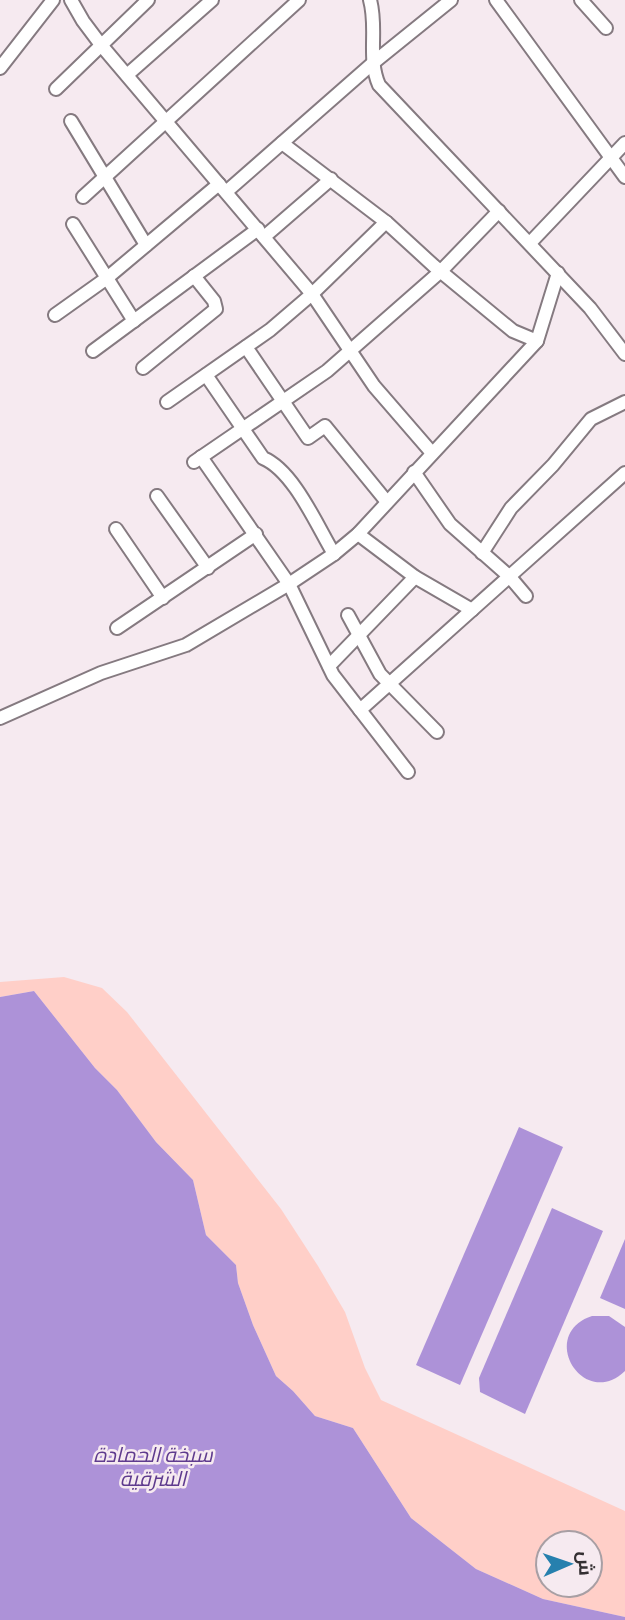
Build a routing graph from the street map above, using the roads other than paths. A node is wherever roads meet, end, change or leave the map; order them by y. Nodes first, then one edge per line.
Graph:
1 (53, 0) edge
2 (71, 0) edge
3 (148, 0) edge
4 (212, 0) edge
5 (299, 0) edge
6 (370, 0) edge
7 (451, 0) edge
8 (496, 0) edge
9 (581, 0) edge
10 (606, 28) dead end
11 (101, 45) junction
12 (373, 63) junction
13 (0, 68) edge
14 (127, 75) junction
15 (56, 89) dead end
16 (165, 120) junction
17 (71, 121) dead end
18 (625, 142) edge
19 (282, 143) junction
20 (611, 158) junction
21 (105, 176) junction
22 (625, 177) edge
23 (331, 179) junction
24 (223, 188) junction
25 (82, 197) dead end
26 (499, 211) junction
27 (386, 222) junction
28 (73, 224) dead end
29 (261, 233) junction
30 (530, 243) junction
31 (146, 245) junction
32 (441, 271) junction
33 (558, 273) junction
34 (194, 276) junction
35 (107, 278) junction
36 (312, 294) junction
37 (55, 315) dead end
38 (134, 321) junction
39 (537, 341) junction
40 (246, 347) junction
41 (93, 351) dead end
42 (349, 352) junction
43 (625, 354) edge
44 (144, 368) dead end
45 (206, 375) junction
46 (284, 401) junction
47 (167, 402) dead end
48 (625, 402) edge
49 (243, 429) junction
50 (432, 453) junction
51 (414, 472) junction
52 (625, 473) edge
53 (157, 496) dead end
54 (387, 502) junction
55 (117, 529) dead end
56 (256, 534) junction
57 (358, 534) junction
58 (482, 553) junction
59 (334, 554) junction
60 (208, 568) junction
61 (415, 577) junction
62 (510, 577) junction
63 (289, 584) junction
64 (526, 596) dead end
65 (163, 598) junction
66 (472, 610) junction
67 (348, 615) dead end
68 (117, 628) dead end
69 (359, 635) junction
70 (329, 666) junction
71 (388, 685) junction
72 (360, 710) junction
73 (0, 718) edge
74 (437, 732) dead end
75 (408, 772) dead end

1 - 13 street
2 - 11 street
3 - 11 street
4 - 14 street
5 - 16 street
6 - 12 street
7 - 12 street
8 - 20 street
9 - 10 street
11 - 14 street
11 - 15 street
12 - 19 street
12 - 26 street
14 - 16 street
16 - 21 street
16 - 24 street
17 - 21 street
18 - 20 street
19 - 23 street
19 - 24 street
20 - 22 street
20 - 30 street
21 - 25 street
21 - 31 street
23 - 27 street
23 - 29 street
24 - 29 street
24 - 31 street
26 - 30 street
26 - 32 street
27 - 32 street
27 - 36 street
28 - 35 street
29 - 34 street
29 - 36 street
30 - 33 street
31 - 35 street
32 - 39 street
32 - 42 street
33 - 39 street
33 - 43 street
34 - 38 street
34 - 44 street
35 - 37 street
35 - 38 street
36 - 40 street
36 - 42 street
38 - 41 street
39 - 50 street
40 - 45 street
40 - 46 street
42 - 46 street
42 - 50 street
45 - 47 street
45 - 49 street
46 - 49 street
46 - 54 street
48 - 58 street
49 - 56 street
49 - 59 street
50 - 51 street
51 - 54 street
51 - 58 street
52 - 62 street
53 - 60 street
54 - 57 street
55 - 65 street
56 - 60 street
56 - 63 street
57 - 59 street
57 - 61 street
58 - 62 street
59 - 63 street
60 - 65 street
61 - 66 street
61 - 69 street
62 - 64 street
62 - 66 street
63 - 70 street
63 - 73 street
65 - 68 street
66 - 71 street
67 - 69 street
69 - 70 street
69 - 71 street
70 - 72 street
71 - 72 street
71 - 74 street
72 - 75 street

